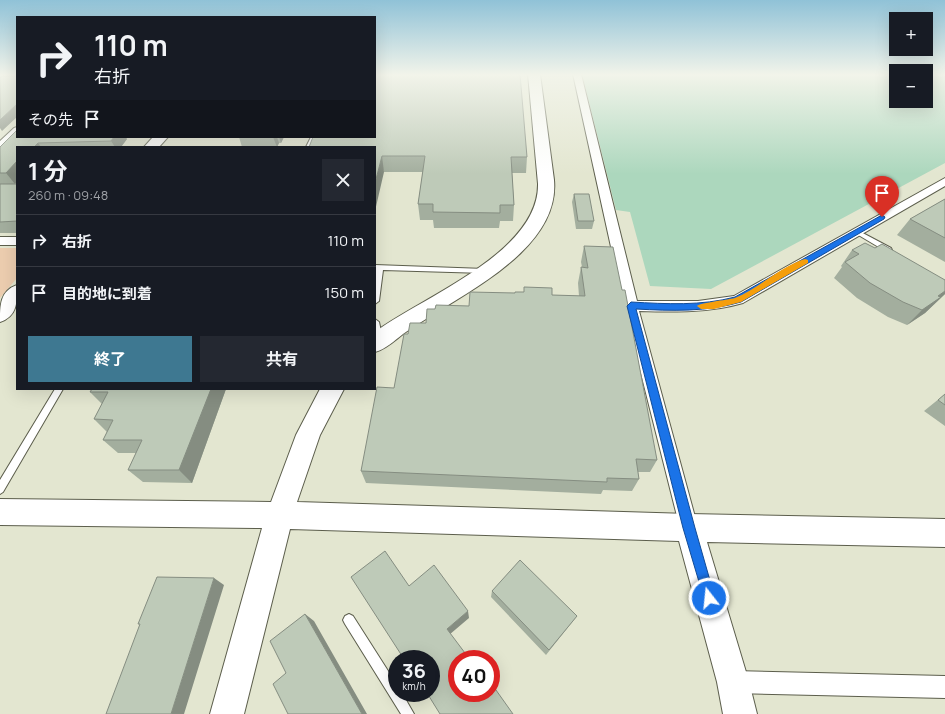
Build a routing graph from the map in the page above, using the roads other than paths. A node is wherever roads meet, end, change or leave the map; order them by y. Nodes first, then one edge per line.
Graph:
1 (537, 107) edge
2 (585, 107) edge
3 (16, 131) edge
4 (160, 138) edge
5 (152, 146) edge
6 (0, 147) edge
7 (945, 181) edge
8 (857, 232) junction
9 (0, 241) edge
10 (16, 241) edge
11 (897, 255) edge
12 (378, 268) edge
13 (488, 271) junction
14 (376, 290) edge
15 (16, 293) edge
16 (631, 306) junction
17 (0, 314) edge
18 (376, 332) edge
19 (377, 342) edge
20 (58, 390) edge
21 (331, 390) edge
22 (0, 489) edge
23 (0, 512) edge
24 (279, 515) junction
25 (689, 528) junction
26 (945, 534) edge
27 (349, 620) dead end
28 (733, 682) junction
29 (945, 687) edge
30 (227, 714) edge
31 (408, 714) edge
32 (740, 714) edge

1 - 13 street
2 - 16 street
3 - 6 street
4 - 5 street
7 - 8 street
8 - 11 lane
8 - 16 street
9 - 10 street
12 - 13 lane
12 - 14 lane
13 - 19 street
15 - 17 street
16 - 25 street
18 - 19 lane
20 - 22 lane
21 - 24 street
23 - 24 street
24 - 25 street
24 - 30 street
25 - 26 street
25 - 28 street
27 - 31 lane
28 - 29 street
28 - 32 street

